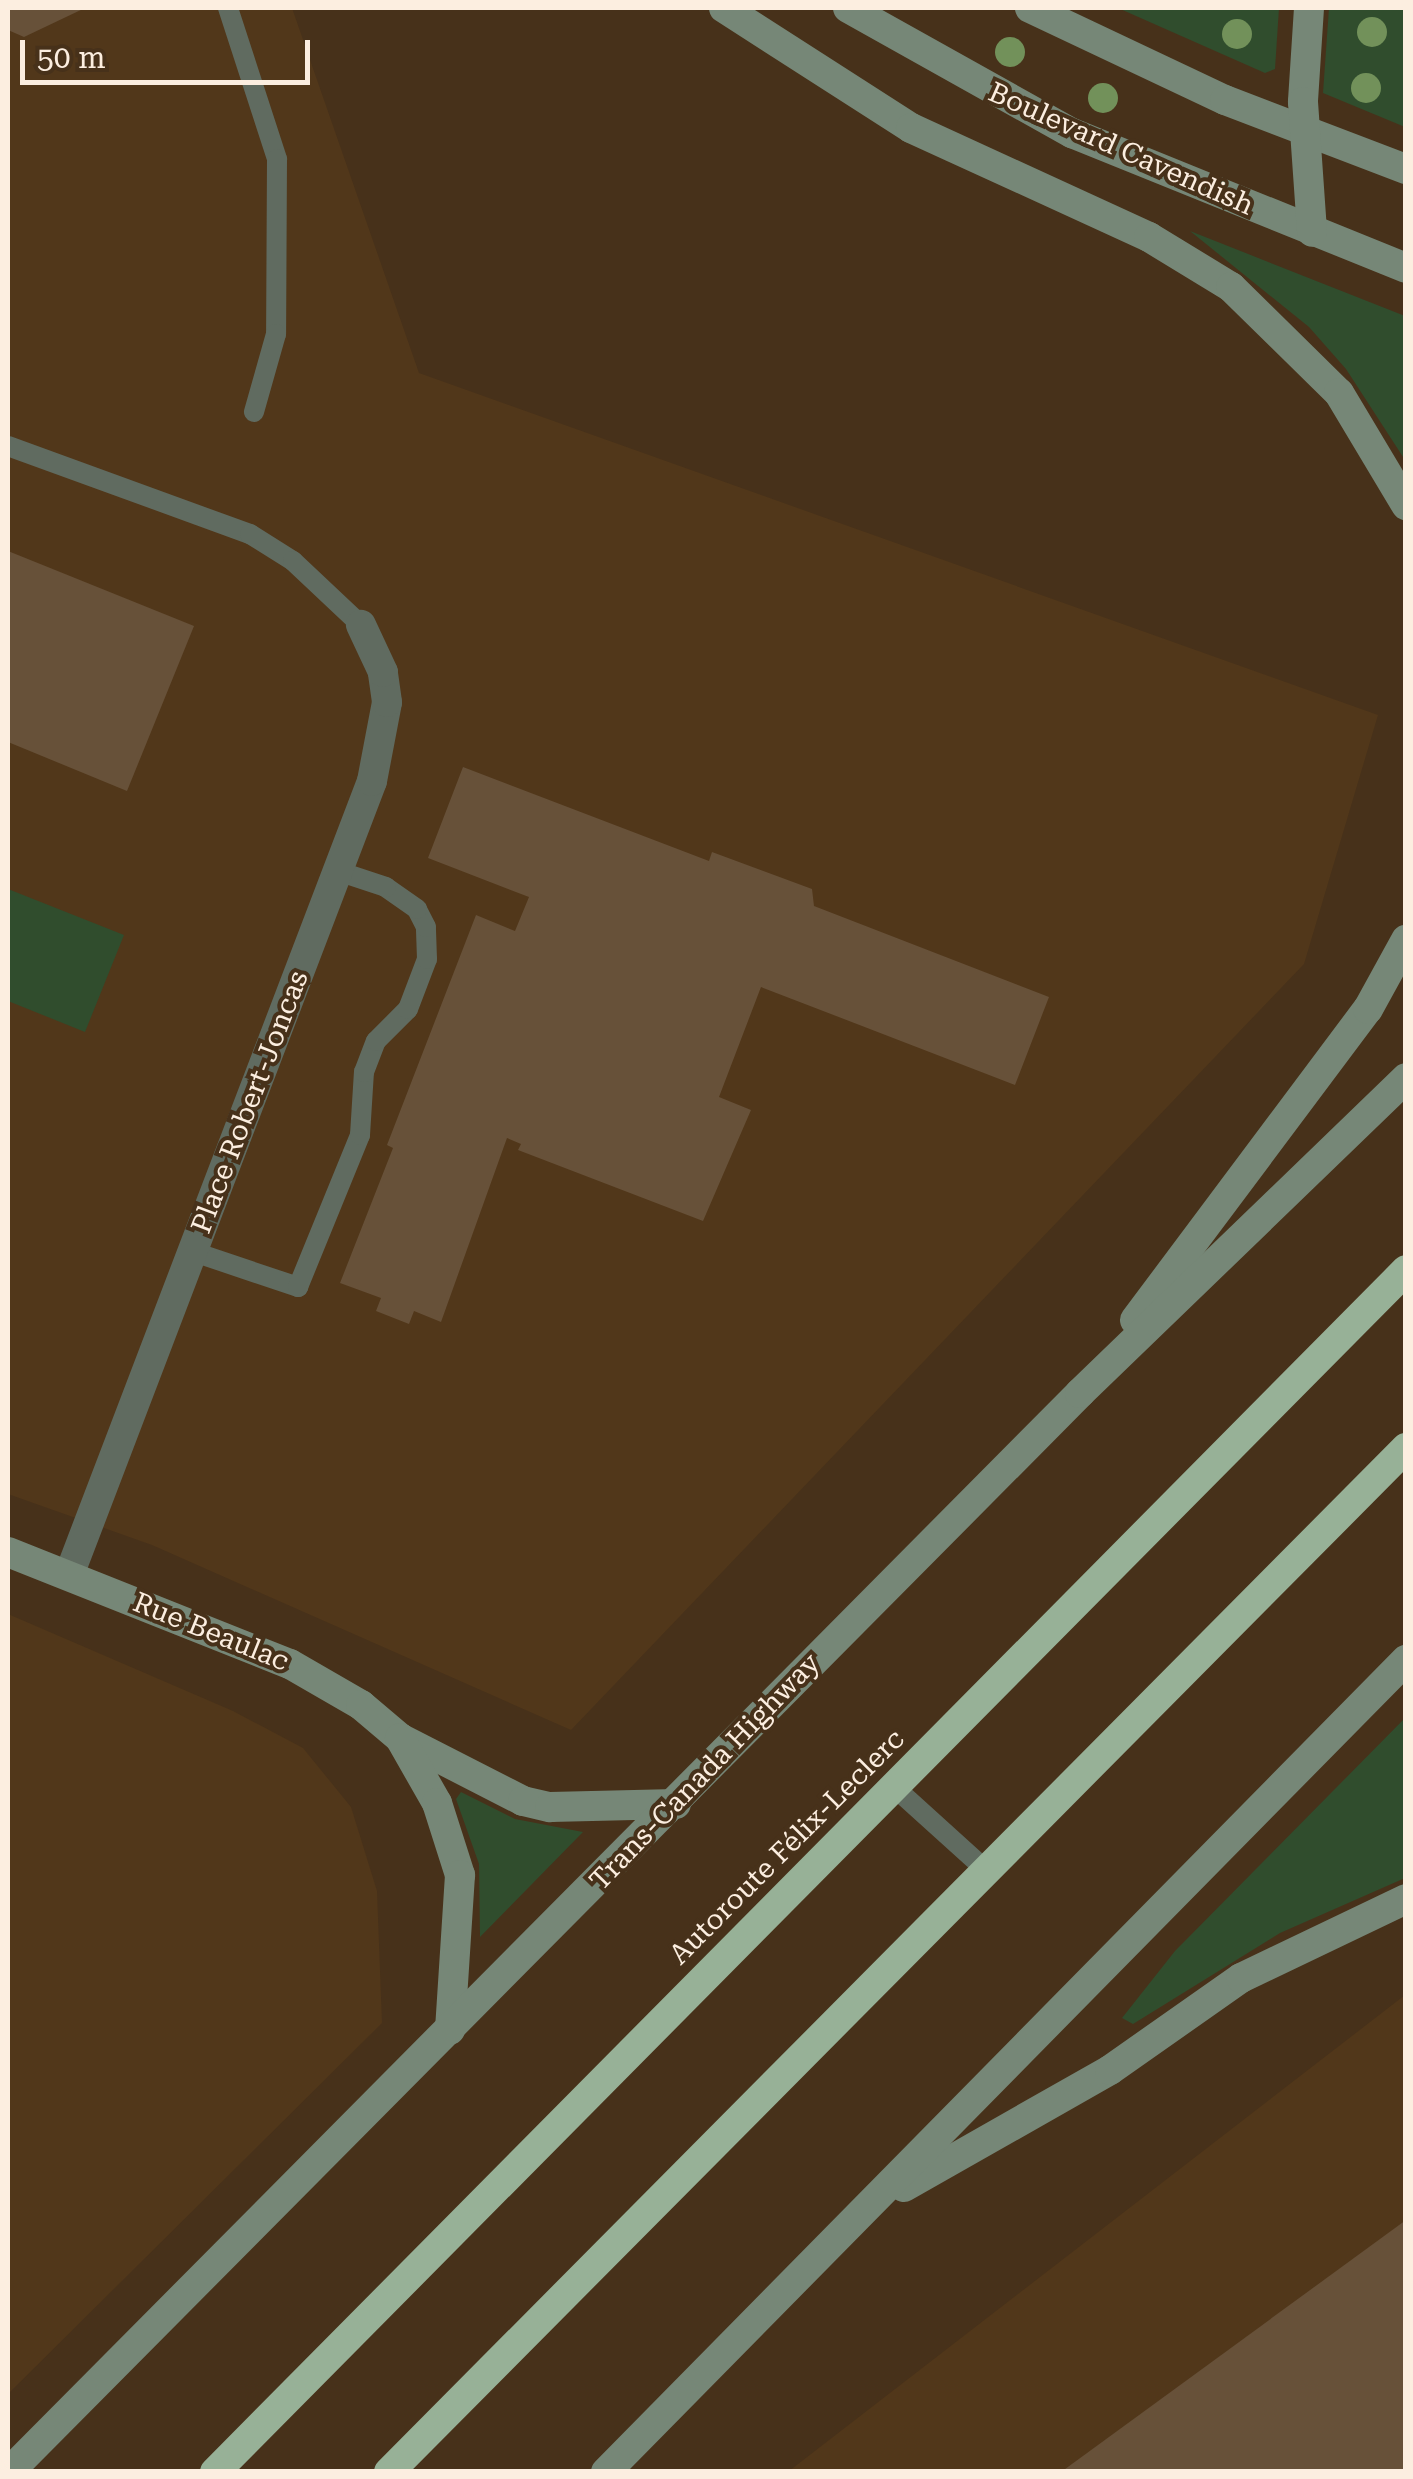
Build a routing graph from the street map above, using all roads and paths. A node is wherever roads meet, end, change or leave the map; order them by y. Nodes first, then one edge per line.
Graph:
1 (228, 8) edge
2 (724, 8) edge
3 (848, 8) edge
4 (1030, 8) edge
5 (1309, 8) edge
6 (1304, 131) junction
7 (1406, 169) edge
8 (1312, 232) junction
9 (1406, 268) edge
10 (254, 412) dead end
11 (8, 446) edge
12 (1406, 505) edge
13 (361, 624) joint
14 (338, 870) junction
15 (1406, 940) edge
16 (1406, 1078) edge
17 (194, 1252) junction
18 (1406, 1270) edge
19 (1080, 1392) junction
20 (1406, 1448) edge
21 (8, 1552) edge
22 (68, 1575) junction
23 (1406, 1660) edge
24 (400, 1738) junction
25 (893, 1786) junction
26 (676, 1804) junction
27 (986, 1870) junction
28 (1406, 1899) edge
29 (450, 2030) junction
30 (871, 2206) junction
31 (9, 2472) edge
32 (215, 2472) edge
33 (390, 2472) edge
34 (606, 2472) edge

1 - 10 lane
2 - 12 main road
3 - 8 main road, Boulevard Cavendish
4 - 6 main road
5 - 6 main road
6 - 7 main road
6 - 8 main road
8 - 9 main road, Boulevard Cavendish
11 - 13 lane
13 - 14 street, Place Robert-Joncas
14 - 17 street, Place Robert-Joncas
14 - 17 lane
15 - 19 main road
16 - 19 main road, Trans-Canada Highway
17 - 22 street, Place Robert-Joncas
18 - 25 highway, Autoroute Félix-Leclerc
19 - 26 main road, Trans-Canada Highway
20 - 27 highway
21 - 22 main road, Rue Beaulac
22 - 24 main road, Rue Beaulac
23 - 30 main road
24 - 26 main road, Rue Beaulac
24 - 29 main road, Rue Beaulac
25 - 27 lane
25 - 32 highway, Autoroute Félix-Leclerc
26 - 29 main road, Trans-Canada Highway
27 - 33 highway
28 - 30 main road
29 - 31 main road, Trans-Canada Highway
30 - 34 main road

